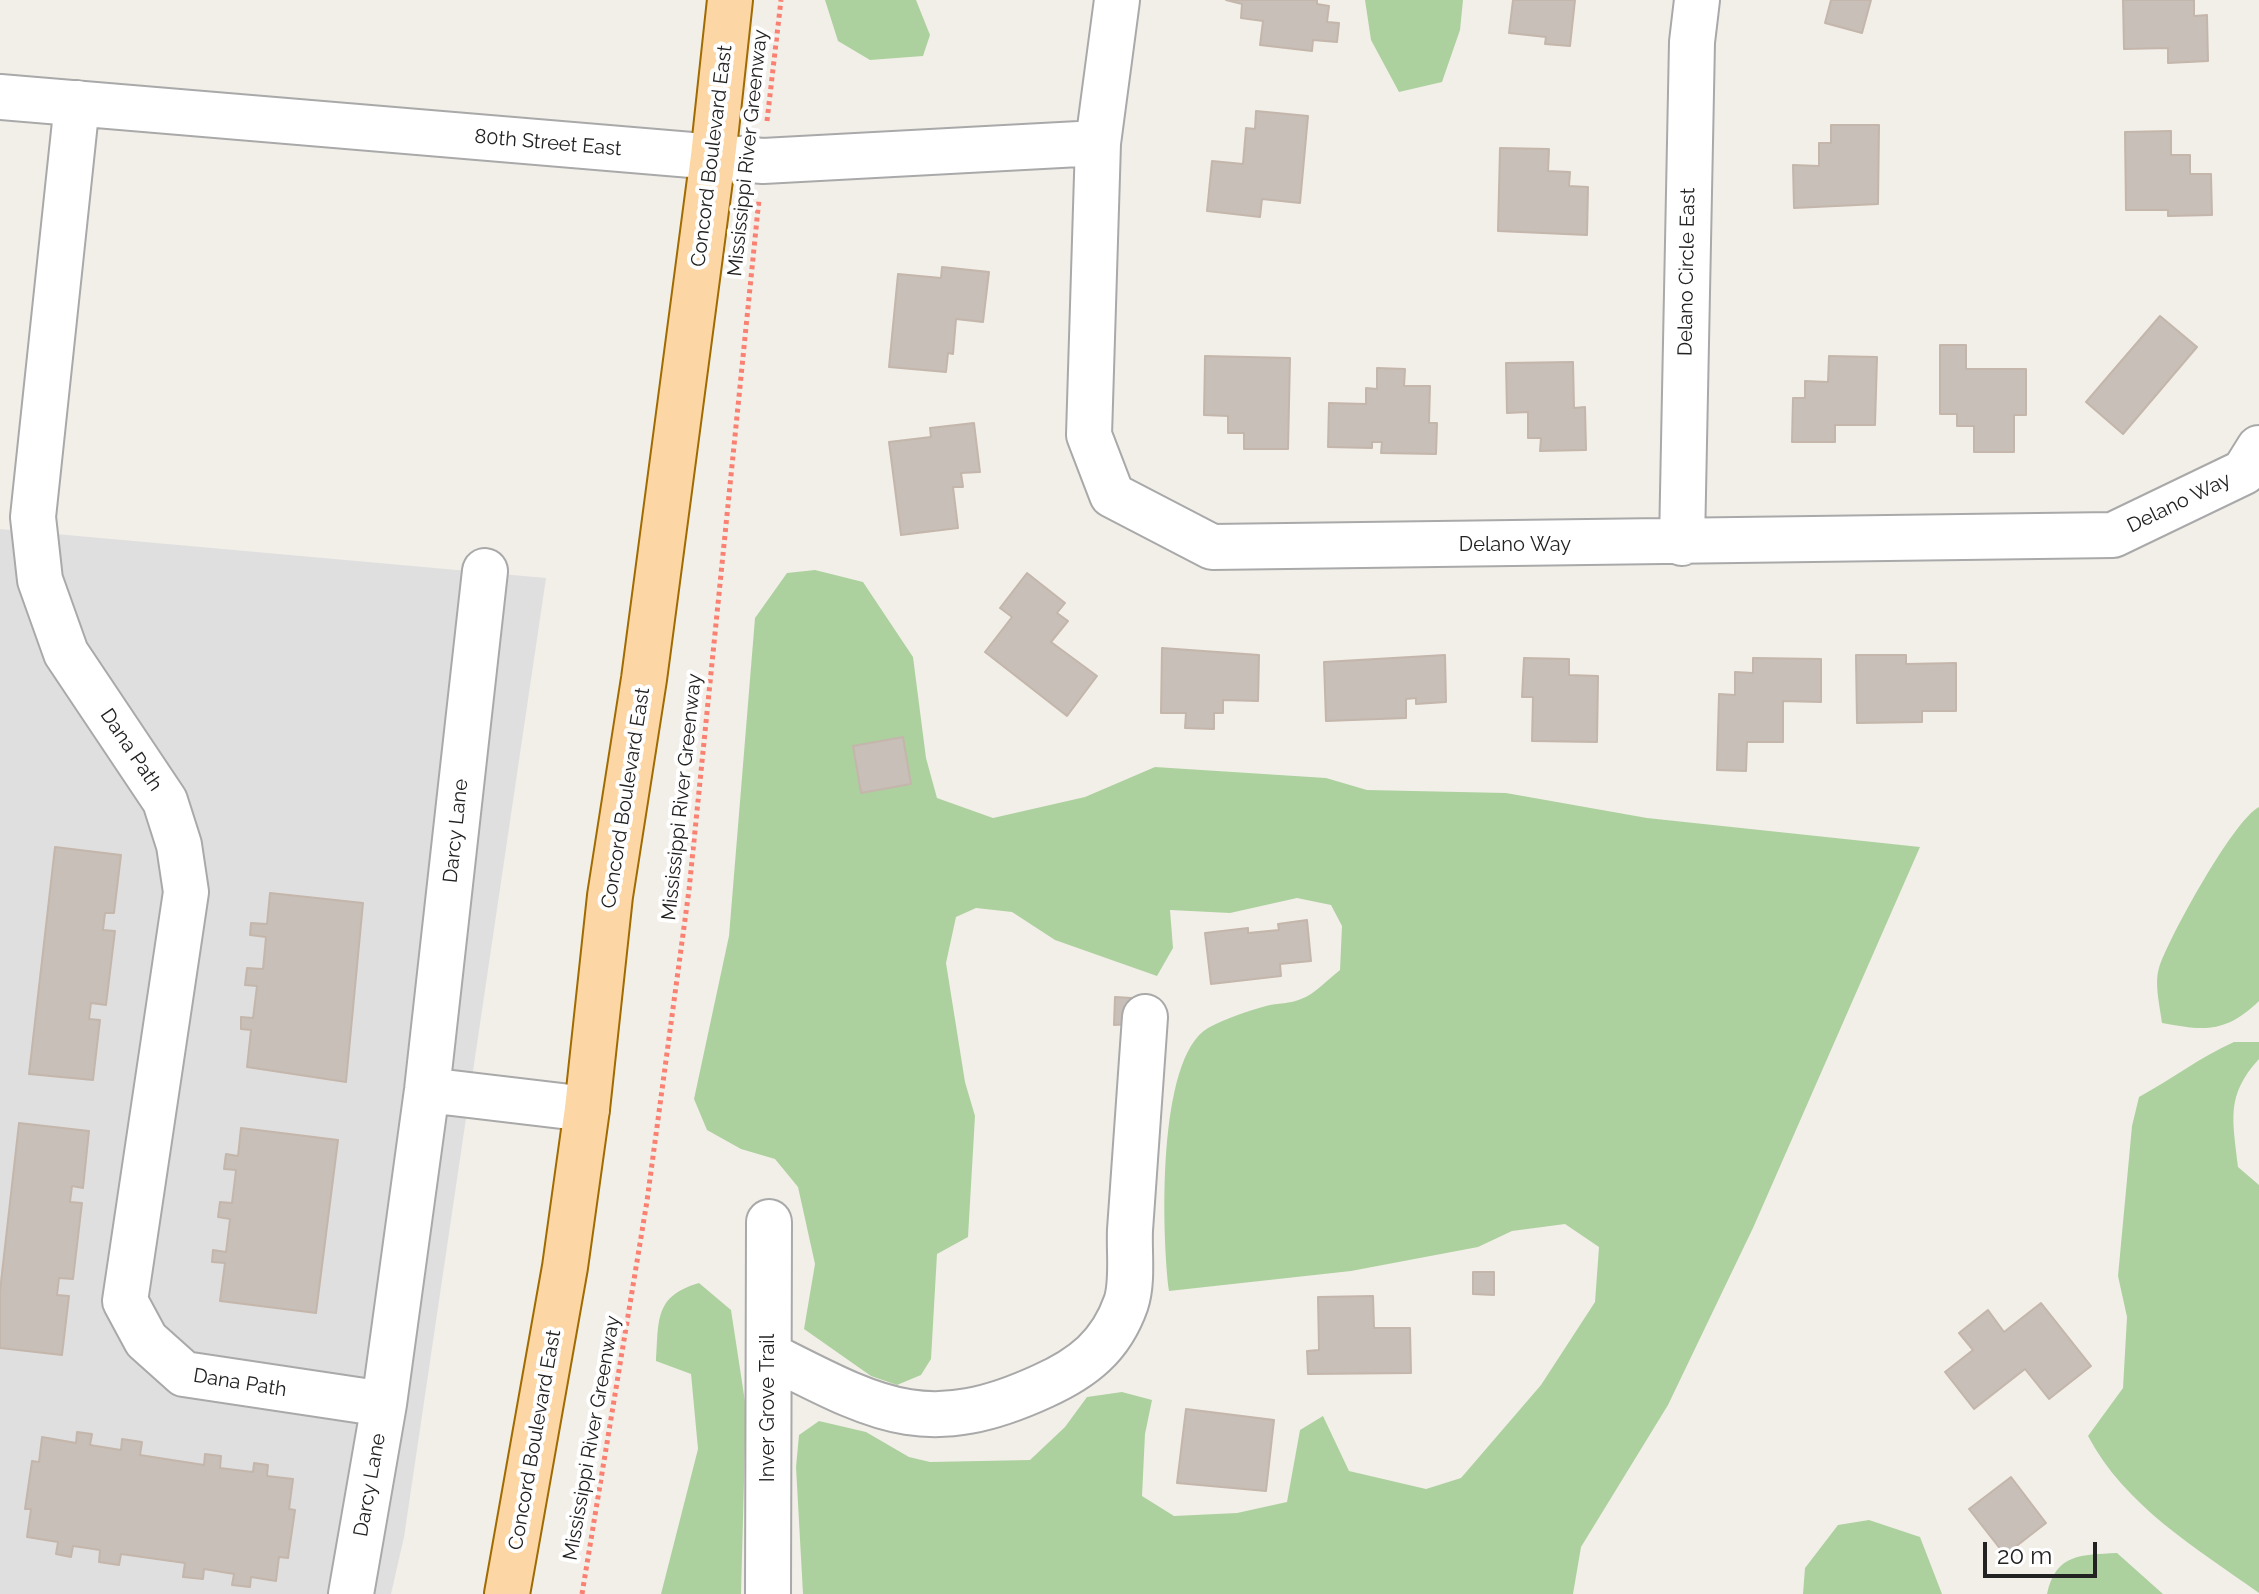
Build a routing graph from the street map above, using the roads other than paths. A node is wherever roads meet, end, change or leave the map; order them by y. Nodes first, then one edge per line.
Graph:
1 (730, 0) edge
2 (1117, 0) edge
3 (1697, 0) edge
4 (0, 97) edge
5 (77, 103) junction
6 (1098, 143) junction
7 (713, 157) junction
8 (2259, 448) edge
9 (1682, 543) junction
10 (485, 571) dead end
11 (1145, 1017) dead end
12 (427, 1090) junction
13 (587, 1109) junction
14 (769, 1222) dead end
15 (769, 1355) junction
16 (384, 1404) junction
17 (351, 1594) edge
18 (507, 1594) edge
19 (768, 1594) edge

1 - 7 main road, Concord Boulevard East
2 - 6 street, Delano Way
3 - 9 street, Delano Circle East
4 - 5 street, 80th Street East
5 - 7 street, 80th Street East
5 - 16 street, Dana Path
6 - 7 street, 80th Street East
6 - 9 street, Delano Way
7 - 13 main road, Concord Boulevard East
8 - 9 street, Delano Way
10 - 12 street, Darcy Lane
11 - 15 street
12 - 13 street
12 - 16 street, Darcy Lane
13 - 18 main road, Concord Boulevard East
14 - 15 street, Inver Grove Trail
15 - 19 street, Inver Grove Trail
16 - 17 street, Darcy Lane

